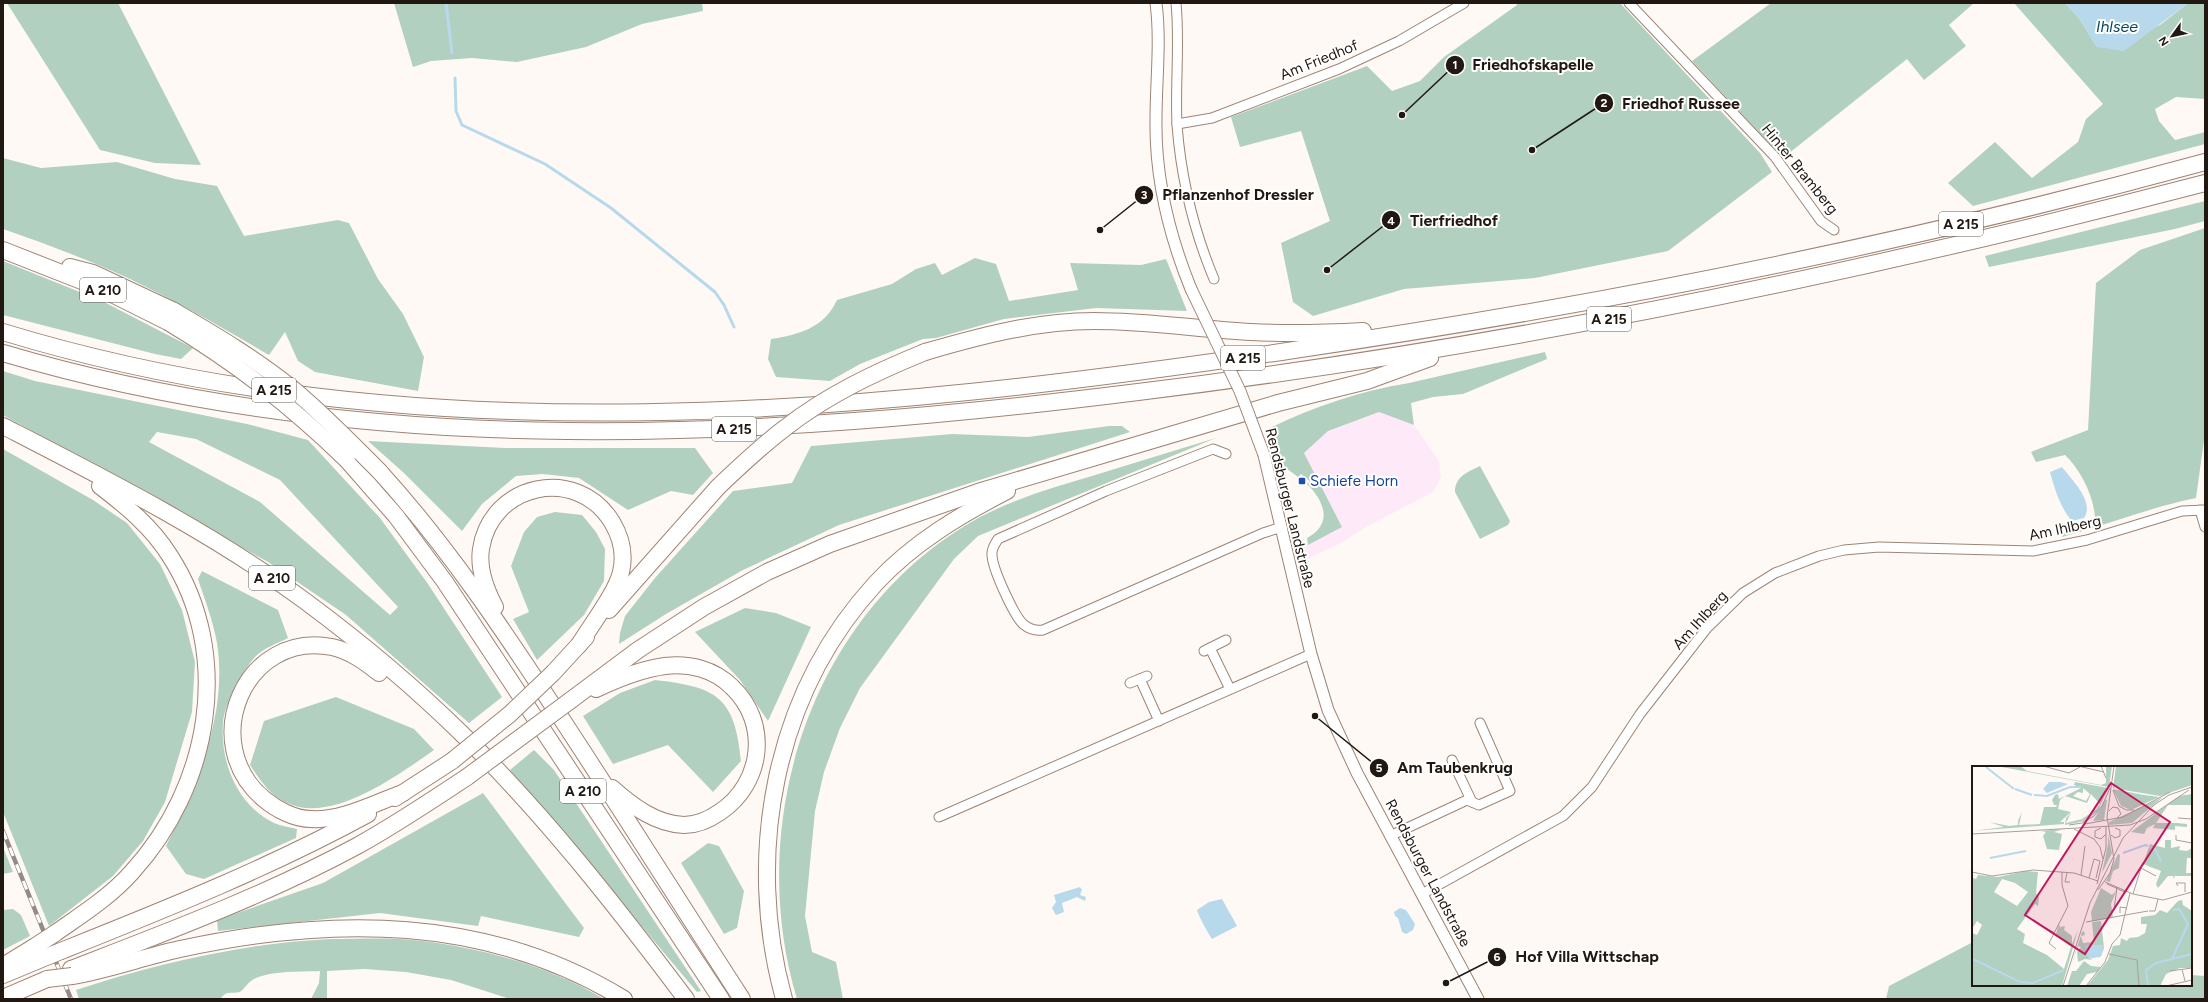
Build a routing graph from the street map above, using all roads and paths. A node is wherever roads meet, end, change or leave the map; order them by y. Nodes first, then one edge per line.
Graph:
1 (1156, 3) edge
2 (1176, 3) edge
3 (1464, 3) edge
4 (1629, 3) edge
5 (1177, 124) junction
6 (2205, 162) edge
7 (2205, 183) edge
8 (1834, 230) dead end
9 (3, 250) edge
10 (1214, 279) dead end
11 (171, 317) junction
12 (1462, 325) junction
13 (3, 332) edge
14 (1466, 345) junction
15 (3, 353) edge
16 (3, 426) edge
17 (1226, 454) dead end
18 (60, 456) junction
19 (1037, 475) junction
20 (2203, 510) edge
21 (1282, 527) junction
22 (2205, 527) edge
23 (1226, 640) dead end
24 (579, 645) junction
25 (518, 653) junction
26 (1311, 654) junction
27 (1130, 683) dead end
28 (1230, 690) junction
29 (571, 700) junction
30 (1159, 722) junction
31 (1480, 723) dead end
32 (461, 732) junction
33 (1452, 760) dead end
34 (594, 768) junction
35 (403, 793) junction
36 (1472, 802) junction
37 (939, 817) dead end
38 (1390, 836) junction
39 (1419, 890) junction
40 (36, 953) junction
41 (3, 966) edge
42 (70, 973) junction
43 (3, 975) edge
44 (3, 998) edge
45 (624, 999) edge
46 (686, 999) edge
47 (721, 999) edge
48 (742, 999) edge
49 (784, 999) edge
50 (1478, 999) edge

1 - 21 street, Rendsburger Landstraße, bridge
2 - 5 street
3 - 5 street, Am Friedhof
4 - 8 street, Hinter Bramberg
5 - 10 street
6 - 12 highway, A 215
7 - 14 highway, A 215
9 - 11 highway
11 - 25 highway, bridge
11 - 47 highway, A 210, bridge
12 - 13 highway, A 215
12 - 24 highway, bridge
14 - 15 highway, A 215
14 - 19 highway
16 - 18 highway, A 210
17 - 21 street
18 - 32 highway, A 210
18 - 40 highway, bridge
19 - 29 highway
19 - 49 highway
20 - 22 street, Am Ihlberg
20 - 39 street, Am Ihlberg
21 - 26 street, Rendsburger Landstraße
23 - 28 street
24 - 25 highway
24 - 35 highway, bridge
25 - 34 highway
26 - 28 street
26 - 38 street, Rendsburger Landstraße
27 - 30 street
28 - 30 street
29 - 34 highway
29 - 42 highway, bridge
30 - 37 street
31 - 36 street
32 - 35 highway
32 - 46 highway, A 210
33 - 36 street
34 - 48 highway
35 - 40 highway, bridge
36 - 38 street
38 - 39 street, Rendsburger Landstraße
39 - 50 street, Rendsburger Landstraße
40 - 41 highway
40 - 43 highway
42 - 44 highway, bridge
42 - 45 highway

